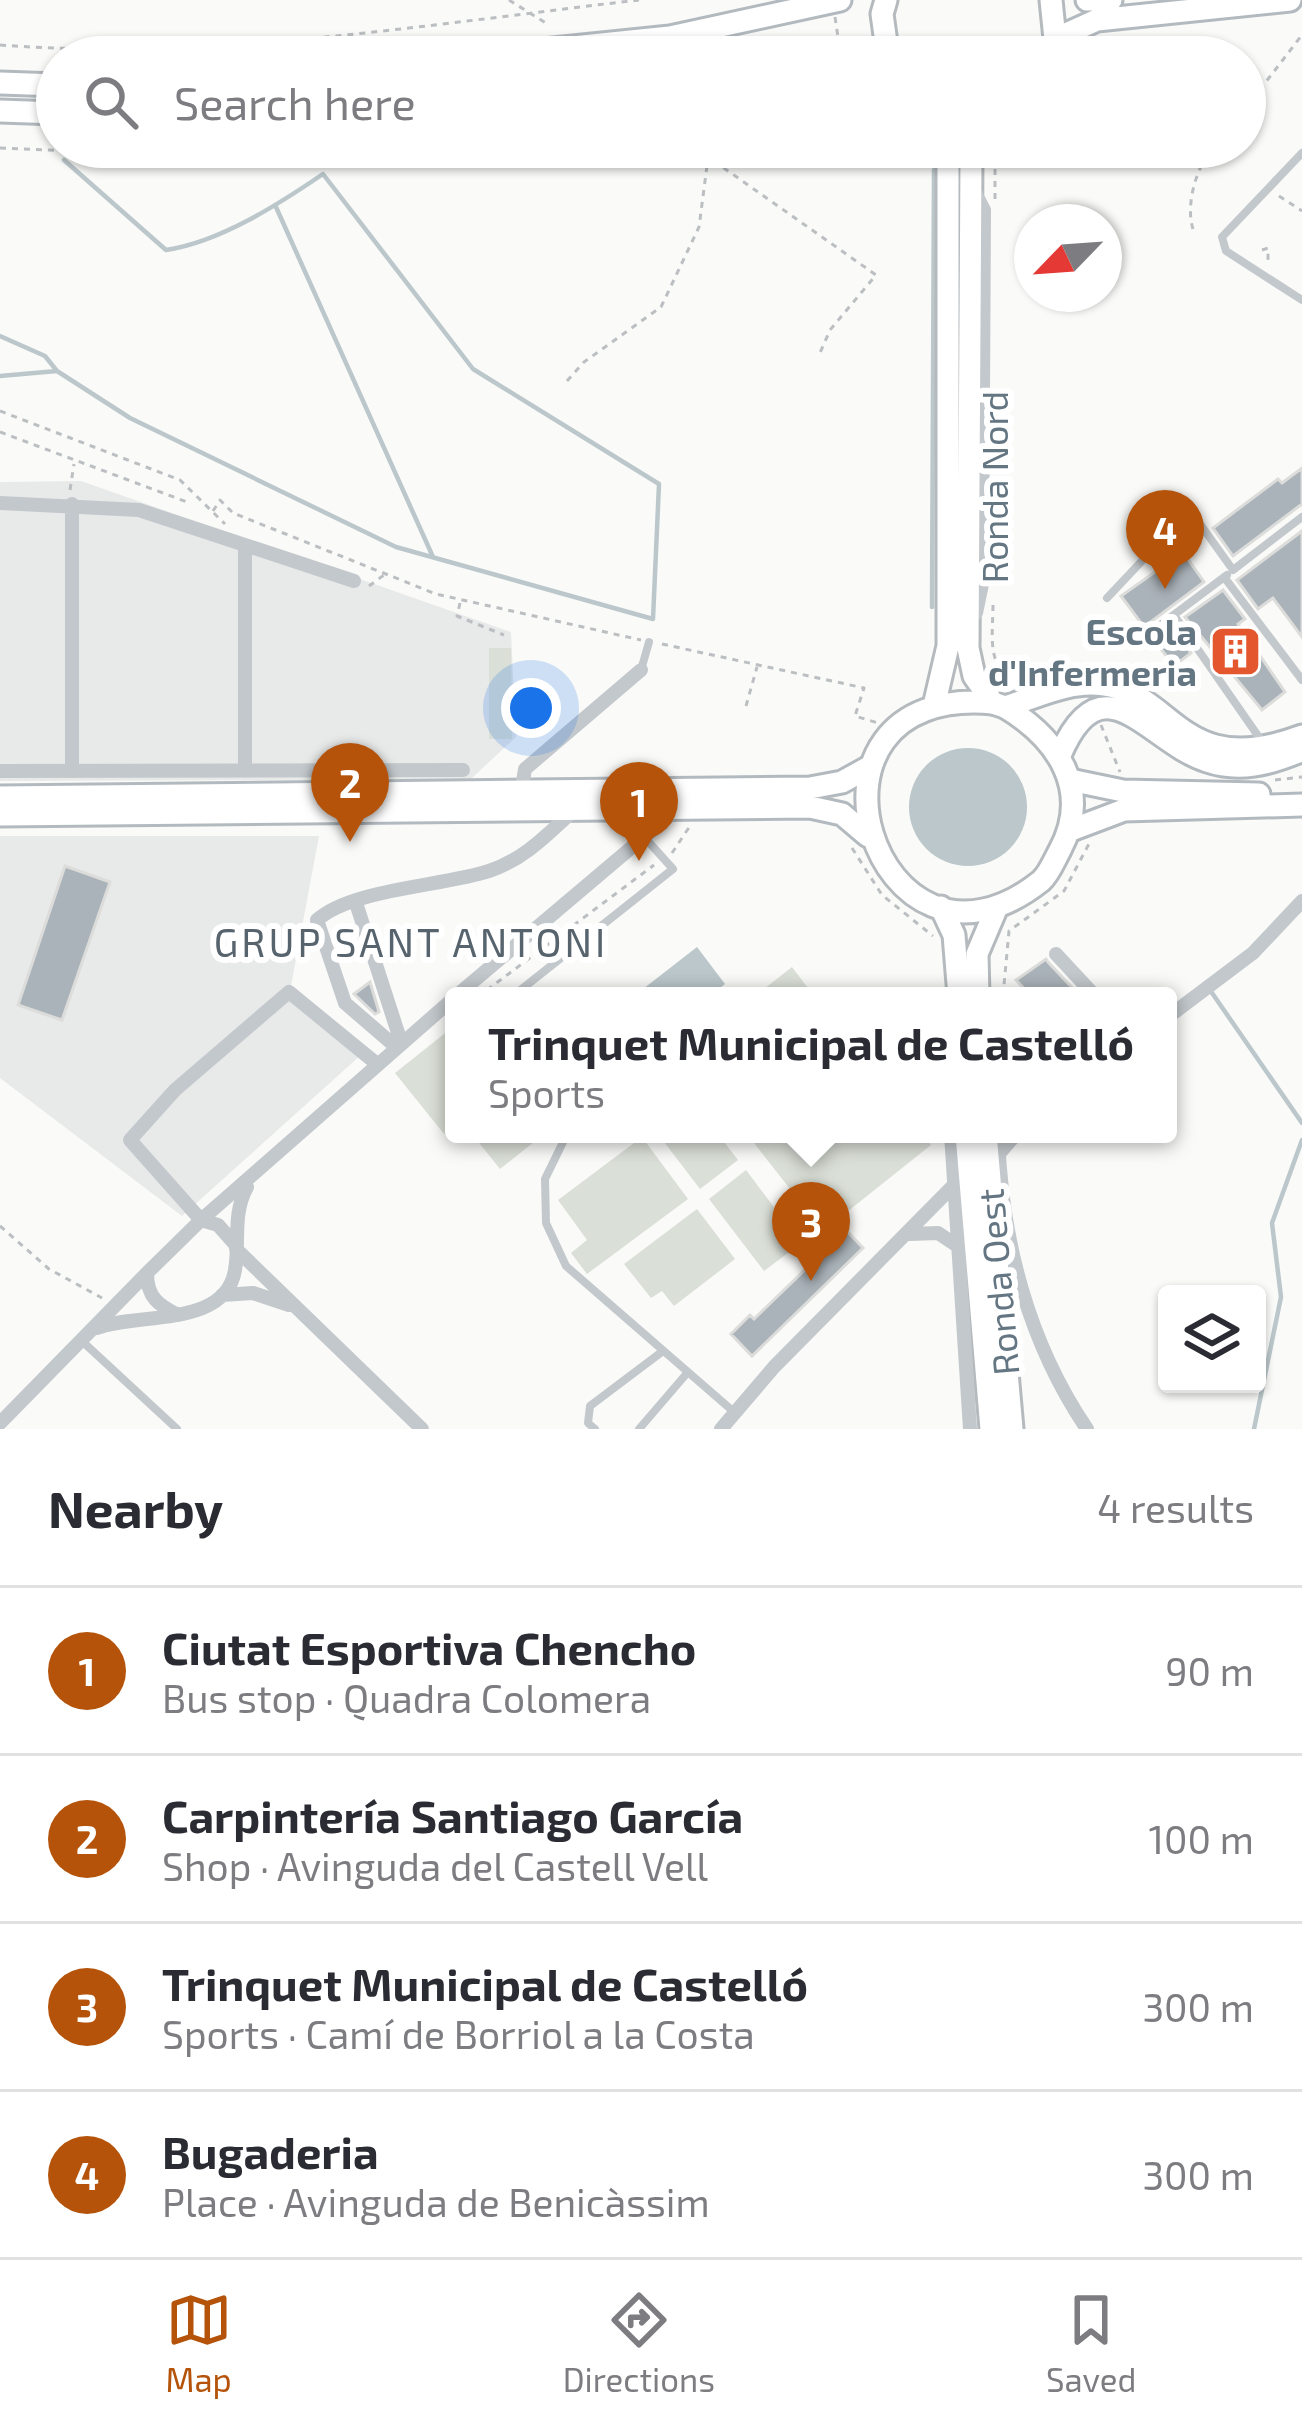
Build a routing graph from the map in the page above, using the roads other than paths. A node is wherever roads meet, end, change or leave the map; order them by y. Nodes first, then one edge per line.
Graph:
1 (886, 0) edge
2 (1051, 0) edge
3 (1087, 0) edge
4 (1111, 0) edge
5 (1290, 0) edge
6 (836, 2) edge
7 (675, 36) edge
8 (885, 36) edge
9 (1052, 36) edge
10 (1071, 36) edge
11 (0, 83) edge
12 (36, 84) edge
13 (0, 111) edge
14 (36, 112) edge
15 (1302, 153) edge
16 (948, 168) edge
17 (972, 168) edge
18 (1302, 300) edge
19 (0, 503) edge
20 (72, 504) junction
21 (1302, 517) edge
22 (245, 546) junction
23 (1229, 574) junction
24 (354, 581) road end
25 (1107, 598) dead end
26 (1174, 615) junction
27 (1147, 635) dead end
28 (649, 642) road end
29 (641, 670) joint
30 (1302, 680) edge
31 (999, 705) junction
32 (934, 706) junction
33 (1302, 736) edge
34 (1266, 749) junction
35 (1302, 750) edge
36 (1060, 755) junction
37 (872, 766) junction
38 (413, 770) junction
39 (463, 770) dead end
40 (0, 771) edge
41 (72, 771) junction
42 (245, 771) junction
43 (1070, 780) junction
44 (520, 794) junction
45 (413, 795) junction
46 (1302, 795) edge
47 (0, 797) edge
48 (1302, 806) edge
49 (573, 812) junction
50 (0, 815) edge
51 (686, 815) junction
52 (1071, 830) junction
53 (857, 836) junction
54 (646, 839) junction
55 (1302, 901) edge
56 (356, 903) junction
57 (941, 907) junction
58 (997, 907) junction
59 (1056, 954) dead end
60 (478, 987) edge
61 (524, 987) edge
62 (968, 987) edge
63 (970, 987) edge
64 (1087, 987) edge
65 (445, 1005) edge
66 (1177, 1010) edge
67 (398, 1044) junction
68 (377, 1064) junction
69 (563, 1143) edge
70 (952, 1143) edge
71 (967, 1143) edge
72 (987, 1143) edge
73 (998, 1143) edge
74 (1008, 1143) edge
75 (998, 1155) junction
76 (252, 1177) junction
77 (954, 1185) junction
78 (201, 1220) junction
79 (910, 1234) junction
80 (235, 1246) junction
81 (958, 1247) junction
82 (147, 1273) junction
83 (222, 1295) junction
84 (289, 1305) junction
85 (179, 1316) junction
86 (97, 1328) junction
87 (83, 1342) junction
88 (663, 1351) junction
89 (688, 1372) junction
90 (734, 1412) junction
91 (0, 1423) edge
92 (177, 1429) edge
93 (422, 1429) edge
94 (595, 1429) edge
95 (639, 1429) edge
96 (721, 1429) edge
97 (970, 1429) edge
98 (991, 1429) edge
99 (1012, 1429) edge
100 (1087, 1429) edge

1 - 8 main road
2 - 9 main road
3 - 4 main road
5 - 10 main road
6 - 7 main road
11 - 12 main road
13 - 14 main road
15 - 18 lane
16 - 32 main road, Ronda Nord
17 - 31 main road, Ronda Nord
19 - 20 street
20 - 22 street
20 - 41 street
21 - 23 lane
22 - 24 street
22 - 42 street
23 - 25 lane
23 - 26 lane
23 - 30 lane
26 - 27 lane
26 - 34 lane
28 - 29 lane
29 - 44 street
31 - 32 main road
31 - 34 main road
31 - 36 main road
32 - 37 main road
33 - 34 main road
35 - 36 main road
36 - 43 main road
37 - 44 main road
37 - 53 main road
38 - 39 street
38 - 42 street
38 - 45 street
40 - 41 street
41 - 42 street
43 - 46 main road
43 - 52 main road
44 - 45 main road
45 - 47 main road
48 - 52 main road
49 - 50 main road
49 - 51 main road
49 - 56 street
51 - 53 main road
51 - 54 street
52 - 58 main road
53 - 57 main road
54 - 60 street
54 - 61 lane
55 - 66 street
56 - 67 street
56 - 67 street
57 - 58 main road
57 - 62 main road
58 - 63 main road
59 - 64 street
65 - 67 street
67 - 68 street
68 - 76 street
68 - 78 street
69 - 88 lane
70 - 77 street, Ronda Oest
71 - 98 main road, Ronda Oest
72 - 99 main road, Ronda Oest
73 - 75 street, Ronda Oest
74 - 75 street
75 - 100 street, Ronda Oest
76 - 78 street
76 - 80 street
77 - 79 street
77 - 81 street, Ronda Oest
78 - 80 street
78 - 82 street
79 - 81 street
79 - 90 street
80 - 83 street
80 - 84 street
81 - 97 street, Ronda Oest
82 - 85 street
82 - 86 street
83 - 84 street
83 - 85 street
84 - 93 street
85 - 86 street
86 - 87 street
87 - 91 street
87 - 92 lane
88 - 89 lane
88 - 94 lane
89 - 90 lane
89 - 95 lane
90 - 96 street

